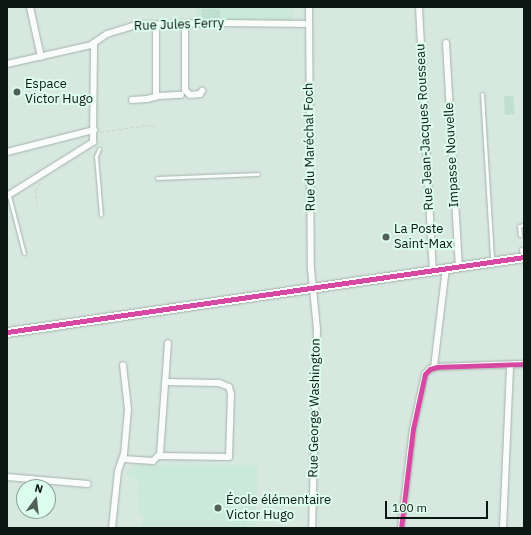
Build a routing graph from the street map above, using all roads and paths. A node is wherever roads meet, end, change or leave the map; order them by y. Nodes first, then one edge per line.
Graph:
1 (30, 7) edge
2 (309, 7) edge
3 (419, 7) edge
4 (185, 24) junction
5 (309, 24) junction
6 (156, 25) junction
7 (94, 43) junction
8 (446, 43) dead end
9 (41, 56) junction
10 (7, 64) edge
11 (202, 91) dead end
12 (482, 94) dead end
13 (181, 95) dead end
14 (156, 96) junction
15 (132, 100) dead end
16 (156, 126) dead end
17 (94, 132) junction
18 (98, 149) dead end
19 (7, 152) edge
20 (258, 174) dead end
21 (157, 178) dead end
22 (43, 182) dead end
23 (8, 196) edge
24 (37, 204) dead end
25 (101, 215) dead end
26 (524, 226) edge
27 (520, 235) dead end
28 (24, 253) dead end
29 (522, 254) edge
30 (492, 261) junction
31 (458, 266) junction
32 (446, 268) junction
33 (433, 270) junction
34 (312, 288) junction
35 (7, 332) edge
36 (168, 343) dead end
37 (524, 364) edge
38 (123, 365) dead end
39 (510, 365) junction
40 (434, 367) junction
41 (165, 382) junction
42 (123, 456) junction
43 (159, 456) junction
44 (7, 477) edge
45 (88, 484) dead end
46 (112, 528) edge
47 (312, 528) edge
48 (401, 528) edge
49 (503, 528) edge

1 - 9 street
2 - 5 street, Rue du Maréchal Foch
3 - 33 street, Rue Jean-Jacques Rousseau
4 - 5 street, Rue Jules Ferry
4 - 6 street, Rue Jules Ferry
4 - 11 street
5 - 34 street, Rue du Maréchal Foch
6 - 7 street, Rue Jules Ferry
6 - 14 street
7 - 9 street, Rue Jules Ferry
7 - 17 street
8 - 31 street, Impasse Nouvelle
9 - 10 street, Rue Jules Ferry
12 - 30 lane
13 - 14 street
14 - 15 street
16 - 17 path
17 - 19 street
17 - 23 street
18 - 25 lane
20 - 21 lane
22 - 24 path
23 - 28 lane
26 - 27 lane
29 - 30 street
30 - 31 street
31 - 32 street
32 - 33 street
32 - 40 street
33 - 34 street
34 - 35 street
34 - 47 street, Rue George Washington
36 - 41 street
37 - 39 street
38 - 42 street
39 - 40 street
39 - 49 street
40 - 48 street
41 - 43 street
41 - 43 street
42 - 43 street
42 - 46 street
44 - 45 street

